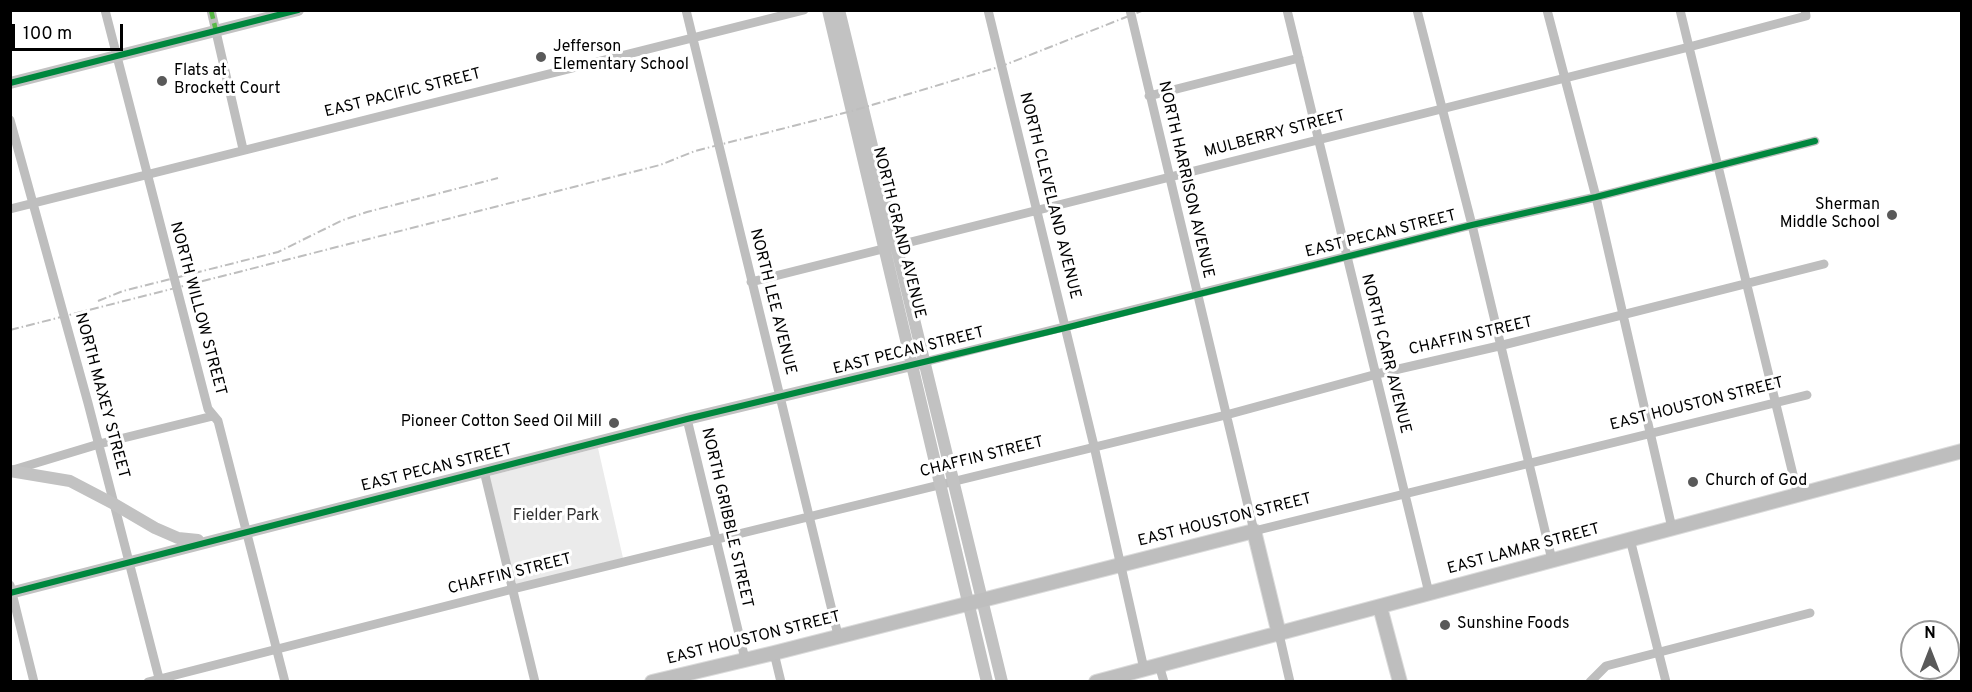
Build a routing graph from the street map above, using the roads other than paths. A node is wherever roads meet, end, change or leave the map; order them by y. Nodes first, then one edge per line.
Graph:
1 (105, 10) edge
2 (211, 10) edge
3 (298, 10) edge
4 (686, 10) edge
5 (804, 10) edge
6 (828, 10) edge
7 (839, 10) edge
8 (988, 10) edge
9 (1130, 10) edge
10 (1287, 10) edge
11 (1417, 10) edge
12 (1547, 10) edge
13 (1680, 10) edge
14 (1806, 13) edge
15 (216, 31) junction
16 (693, 37) junction
17 (1689, 47) junction
18 (117, 56) junction
19 (1299, 58) junction
20 (1564, 77) junction
21 (10, 83) edge
22 (1149, 96) junction
23 (1441, 108) junction
24 (10, 120) edge
25 (1319, 139) junction
26 (1815, 141) dead end
27 (243, 149) junction
28 (1717, 165) junction
29 (147, 174) junction
30 (1169, 178) junction
31 (1596, 197) junction
32 (32, 203) junction
33 (10, 209) edge
34 (1036, 210) junction
35 (1472, 225) junction
36 (890, 246) junction
37 (1348, 257) junction
38 (1824, 264) dead end
39 (751, 282) junction
40 (1746, 283) junction
41 (1197, 296) junction
42 (1623, 315) junction
43 (1065, 328) junction
44 (1499, 346) junction
45 (918, 363) junction
46 (1377, 374) junction
47 (1807, 395) dead end
48 (779, 397) junction
49 (1775, 402) junction
50 (1226, 415) junction
51 (213, 416) junction
52 (687, 419) junction
53 (1650, 433) junction
54 (99, 444) junction
55 (1094, 446) junction
56 (1962, 451) edge
57 (1528, 463) junction
58 (10, 471) edge
59 (484, 471) junction
60 (947, 482) junction
61 (1405, 494) junction
62 (1798, 495) junction
63 (114, 504) junction
64 (809, 516) junction
65 (1672, 528) junction
66 (1254, 531) junction
67 (246, 532) junction
68 (716, 539) junction
69 (1630, 539) junction
70 (206, 542) junction
71 (1552, 560) junction
72 (129, 561) junction
73 (1122, 564) junction
74 (513, 589) junction
75 (11, 590) edge
76 (1429, 593) junction
77 (976, 601) junction
78 (1272, 605) junction
79 (1380, 607) junction
80 (1810, 613) dead end
81 (1312, 625) junction
82 (1279, 634) junction
83 (838, 635) junction
84 (276, 649) junction
85 (1659, 651) junction
86 (774, 653) junction
87 (745, 659) junction
88 (1159, 665) junction
89 (1144, 669) junction
90 (159, 680) edge
91 (34, 681) edge
92 (148, 681) edge
93 (285, 681) edge
94 (535, 681) edge
95 (652, 681) edge
96 (781, 681) edge
97 (987, 681) edge
98 (1002, 681) edge
99 (1096, 681) edge
100 (1164, 681) edge
101 (1290, 681) edge
102 (1400, 681) edge
103 (1590, 681) edge
104 (1666, 681) edge

1 - 18 street, NORTH WILLOW STREET
2 - 15 street
3 - 15 street
4 - 16 street, NORTH LEE AVENUE
5 - 16 street, EAST PACIFIC STREET
6 - 36 street, NORTH GRAND AVENUE
7 - 36 street, NORTH GRAND AVENUE
8 - 34 street, NORTH CLEVELAND AVENUE
9 - 22 street, NORTH HARRISON AVENUE
10 - 19 street, NORTH CARR AVENUE
11 - 23 street
12 - 20 street
13 - 17 street
14 - 17 street, MULBERRY STREET
15 - 18 street
15 - 27 street
16 - 27 street, EAST PACIFIC STREET
16 - 39 street, NORTH LEE AVENUE
17 - 20 street, MULBERRY STREET
17 - 28 street
18 - 21 street
18 - 29 street, NORTH WILLOW STREET
19 - 22 street
19 - 25 street, NORTH CARR AVENUE
20 - 23 street, MULBERRY STREET
20 - 31 street
22 - 30 street, NORTH HARRISON AVENUE
23 - 25 street, MULBERRY STREET
23 - 35 street
24 - 32 street, NORTH MAXEY STREET
25 - 30 street, MULBERRY STREET
25 - 37 street, NORTH CARR AVENUE
26 - 28 street, EAST PECAN STREET
27 - 29 street, EAST PACIFIC STREET
28 - 31 street, EAST PECAN STREET
28 - 40 street
29 - 32 street, EAST PACIFIC STREET
29 - 51 street, NORTH WILLOW STREET
30 - 34 street, MULBERRY STREET
30 - 41 street, NORTH HARRISON AVENUE
31 - 35 street, EAST PECAN STREET
31 - 42 street
32 - 33 street, EAST PACIFIC STREET
32 - 54 street, NORTH MAXEY STREET
34 - 36 street, MULBERRY STREET
34 - 43 street, NORTH CLEVELAND AVENUE
35 - 37 street, EAST PECAN STREET
35 - 44 street
36 - 39 street, MULBERRY STREET
36 - 45 street, NORTH GRAND AVENUE
37 - 41 street, EAST PECAN STREET
37 - 46 street, NORTH CARR AVENUE
38 - 40 street, CHAFFIN STREET
39 - 48 street, NORTH LEE AVENUE
40 - 42 street, CHAFFIN STREET
40 - 49 street
41 - 43 street, EAST PECAN STREET
41 - 50 street, NORTH HARRISON AVENUE
42 - 44 street, CHAFFIN STREET
42 - 53 street
43 - 45 street, EAST PECAN STREET
43 - 55 street, NORTH CLEVELAND AVENUE
44 - 46 street, CHAFFIN STREET
44 - 57 street
45 - 48 street, EAST PECAN STREET
45 - 60 street, NORTH GRAND AVENUE
46 - 50 street, CHAFFIN STREET
46 - 61 street, NORTH CARR AVENUE
47 - 49 street, EAST HOUSTON STREET
48 - 52 street, EAST PECAN STREET
48 - 64 street, NORTH LEE AVENUE
49 - 53 street, EAST HOUSTON STREET
49 - 62 street
50 - 55 street, CHAFFIN STREET
50 - 66 street, NORTH HARRISON AVENUE
51 - 54 street
51 - 67 street, NORTH WILLOW STREET
52 - 59 street, EAST PECAN STREET
52 - 68 street, NORTH GRIBBLE STREET
53 - 57 street, EAST HOUSTON STREET
53 - 65 street
54 - 58 street
54 - 63 street, NORTH MAXEY STREET
55 - 60 street, CHAFFIN STREET
55 - 73 street, NORTH CLEVELAND AVENUE
56 - 62 main road, EAST LAMAR STREET
57 - 61 street, EAST HOUSTON STREET
57 - 71 street
58 - 63 street
59 - 67 street, EAST PECAN STREET
59 - 74 street
60 - 64 street, CHAFFIN STREET
60 - 77 street, NORTH GRAND AVENUE
61 - 66 street, EAST HOUSTON STREET
61 - 76 street, NORTH CARR AVENUE
62 - 65 main road, EAST LAMAR STREET
63 - 70 street
63 - 72 street, NORTH MAXEY STREET
64 - 68 street, CHAFFIN STREET
64 - 83 street, NORTH LEE AVENUE
65 - 69 main road, EAST LAMAR STREET
66 - 73 main road, EAST HOUSTON STREET
66 - 78 main road
67 - 70 street, EAST PECAN STREET
67 - 84 street, NORTH WILLOW STREET
68 - 74 street, CHAFFIN STREET
68 - 87 street, NORTH GRIBBLE STREET
69 - 71 main road, EAST LAMAR STREET
69 - 85 street
70 - 72 street, EAST PECAN STREET
71 - 76 main road, EAST LAMAR STREET
72 - 75 street, EAST PECAN STREET
72 - 90 street, NORTH MAXEY STREET
73 - 77 main road, EAST HOUSTON STREET
73 - 89 street, NORTH CLEVELAND AVENUE
74 - 84 street, CHAFFIN STREET
74 - 94 street
75 - 91 street
76 - 79 main road, EAST LAMAR STREET
77 - 83 main road, EAST HOUSTON STREET
77 - 97 street
77 - 98 street
78 - 81 main road
78 - 82 main road
79 - 81 main road, EAST LAMAR STREET
79 - 102 main road
80 - 85 street
81 - 82 main road, EAST LAMAR STREET
82 - 88 main road, EAST LAMAR STREET
82 - 101 street
83 - 86 main road, EAST HOUSTON STREET
84 - 90 street, CHAFFIN STREET
84 - 93 street, NORTH WILLOW STREET
85 - 103 street
85 - 104 street
86 - 87 main road, EAST HOUSTON STREET
86 - 96 street
87 - 95 main road, EAST HOUSTON STREET
88 - 89 main road, EAST LAMAR STREET
88 - 100 street
89 - 99 main road, EAST LAMAR STREET
90 - 92 street, CHAFFIN STREET

